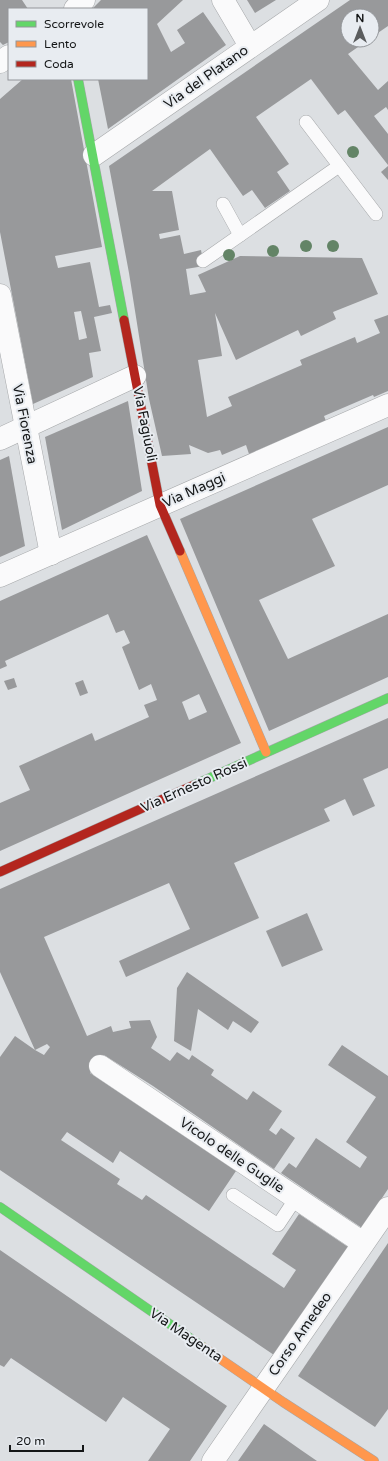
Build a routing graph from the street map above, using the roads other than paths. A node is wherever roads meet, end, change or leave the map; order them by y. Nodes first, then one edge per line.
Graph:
1 (84, 0) edge
2 (223, 0) edge
3 (318, 0) edge
4 (76, 8) edge
5 (250, 46) junction
6 (78, 80) edge
7 (306, 122) dead end
8 (94, 155) junction
9 (339, 166) junction
10 (223, 204) dead end
11 (376, 214) dead end
12 (240, 235) junction
13 (203, 261) dead end
14 (0, 295) edge
15 (135, 376) junction
16 (388, 405) edge
17 (26, 427) junction
18 (0, 439) edge
19 (160, 505) junction
20 (51, 554) junction
21 (0, 576) edge
22 (388, 698) edge
23 (266, 752) junction
24 (0, 872) edge
25 (100, 1066) dead end
26 (233, 1195) dead end
27 (296, 1198) junction
28 (0, 1207) edge
29 (388, 1208) edge
30 (364, 1243) junction
31 (263, 1388) junction
32 (213, 1461) edge
33 (374, 1461) edge

1 - 4 street
2 - 5 street
3 - 5 street, Via del Platano
5 - 8 street, Via del Platano
6 - 8 street, Via Fagiuoli
7 - 9 lane
8 - 15 street, Via Fagiuoli
9 - 11 lane
9 - 12 lane
10 - 12 lane
12 - 13 lane
14 - 17 street, Via Fiorenza
15 - 17 street
15 - 19 street, Via Fagiuoli
16 - 19 street, Via Maggi
17 - 18 street
17 - 20 street, Via Fiorenza
19 - 20 street, Via Maggi
19 - 23 street, Via Fagiuoli
20 - 21 street, Via Maggi
22 - 23 street, Via Ernesto Rossi
23 - 24 street, Via Ernesto Rossi
25 - 27 street, Vicolo delle Guglie
26 - 27 lane
27 - 30 street, Vicolo delle Guglie
28 - 31 street, Via Magenta
29 - 30 street, Corso Amedeo
30 - 31 street, Corso Amedeo
31 - 32 street, Corso Amedeo
31 - 33 street, Via Magenta

